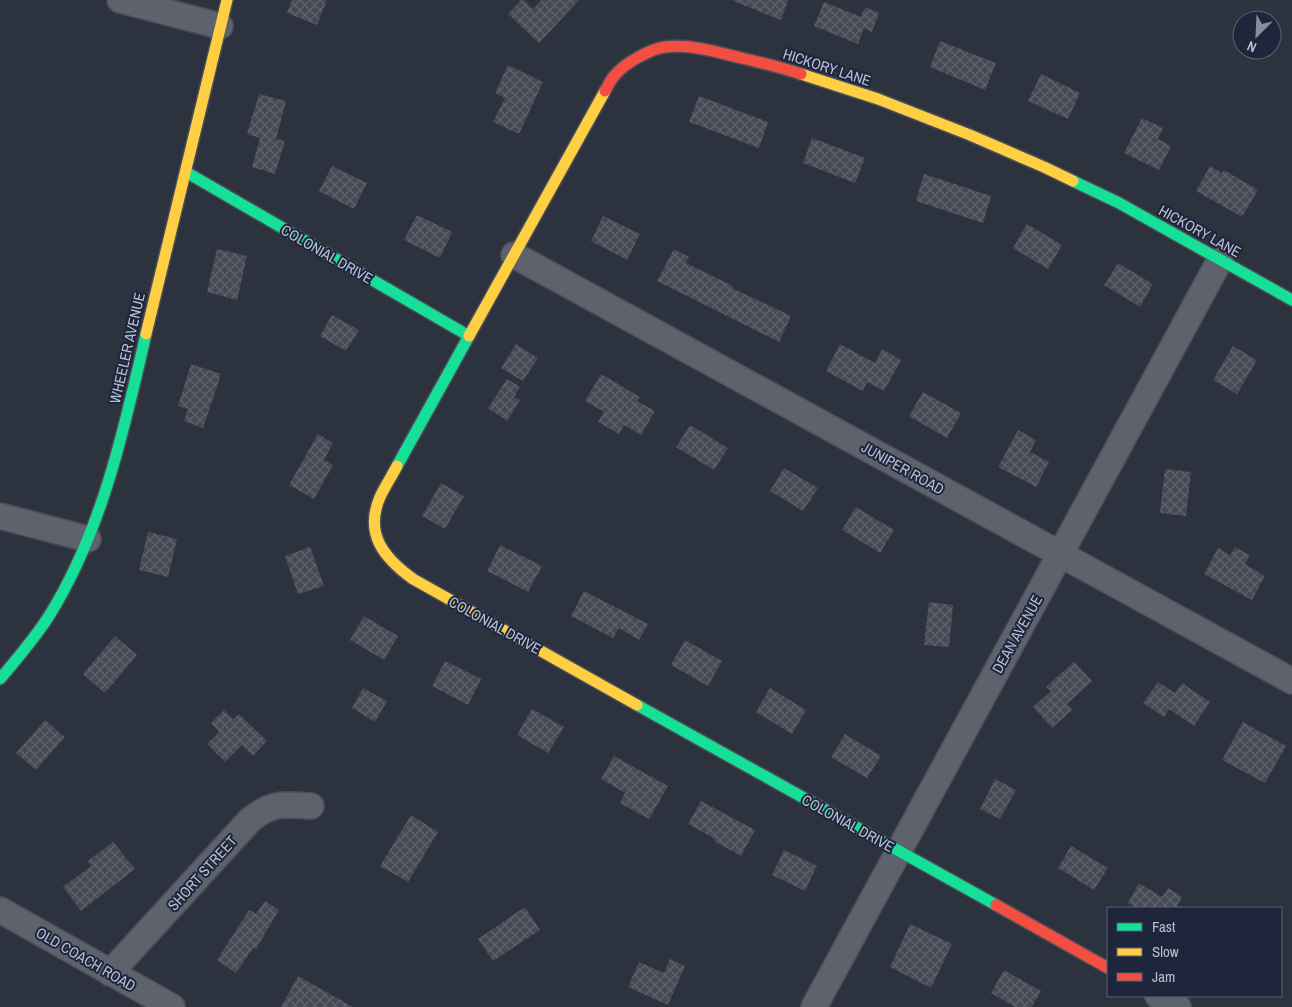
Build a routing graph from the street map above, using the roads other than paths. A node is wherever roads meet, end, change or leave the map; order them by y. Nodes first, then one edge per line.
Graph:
1 (120, 0) edge
2 (227, 0) edge
3 (220, 26) junction
4 (186, 172) junction
5 (514, 255) junction
6 (1220, 260) junction
7 (1292, 300) edge
8 (469, 336) junction
9 (0, 516) edge
10 (88, 539) junction
11 (1060, 554) junction
12 (0, 679) edge
13 (1292, 681) edge
14 (311, 806) dead end
15 (899, 851) junction
16 (0, 910) edge
17 (1107, 967) edge
18 (110, 973) junction
19 (1160, 997) edge
20 (172, 1007) edge
21 (814, 1007) edge
22 (1178, 1007) edge

1 - 3 street
2 - 3 street, WHEELER AVENUE
3 - 4 street, WHEELER AVENUE
4 - 8 street, COLONIAL DRIVE
4 - 10 street, WHEELER AVENUE
5 - 6 street, HICKORY LANE
5 - 8 street, HICKORY LANE
5 - 11 street, JUNIPER ROAD
6 - 7 street, HICKORY LANE
6 - 11 street, DEAN AVENUE
8 - 15 street, COLONIAL DRIVE
9 - 10 street
10 - 12 street, WHEELER AVENUE
11 - 13 street, JUNIPER ROAD
11 - 15 street, DEAN AVENUE
14 - 18 street, SHORT STREET
15 - 17 street, COLONIAL DRIVE
15 - 21 street, DEAN AVENUE
16 - 18 street, OLD COACH ROAD
18 - 20 street, OLD COACH ROAD
19 - 22 street

